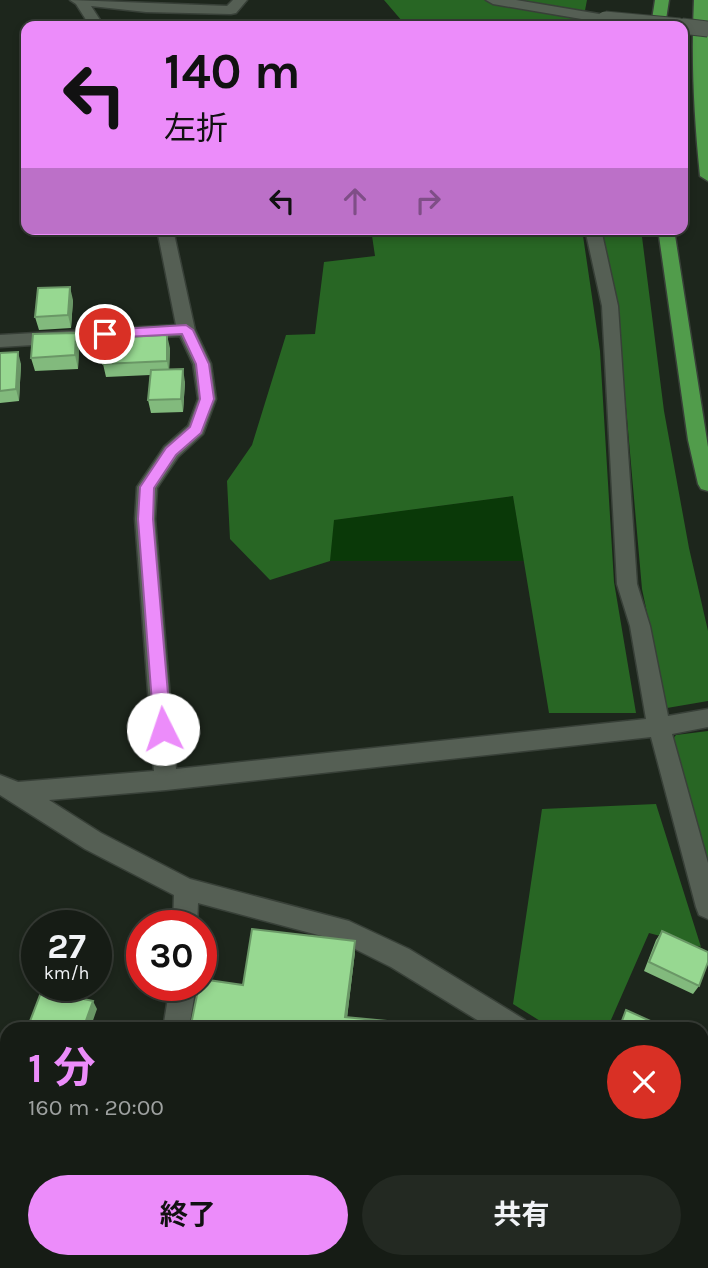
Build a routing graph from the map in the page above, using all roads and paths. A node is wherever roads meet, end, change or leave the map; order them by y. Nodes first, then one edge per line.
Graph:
1 (78, 0) edge
2 (492, 0) edge
3 (600, 0) edge
4 (662, 0) edge
5 (701, 0) edge
6 (235, 11) edge
7 (93, 21) edge
8 (599, 21) edge
9 (659, 21) edge
10 (688, 27) edge
11 (708, 29) edge
12 (708, 176) edge
13 (166, 235) edge
14 (594, 235) edge
15 (667, 235) edge
16 (186, 330) junction
17 (0, 341) edge
18 (708, 484) edge
19 (708, 718) edge
20 (667, 725) junction
21 (166, 780) junction
22 (9, 789) edge
23 (186, 889) junction
24 (708, 907) edge
25 (185, 910) edge
26 (180, 1001) edge
27 (177, 1022) edge
28 (505, 1022) edge

1 - 6 street
1 - 7 street
2 - 8 street
3 - 8 street
4 - 9 highway
5 - 12 highway
10 - 11 street, bridge
13 - 16 street
14 - 20 street
15 - 18 highway
16 - 17 street
16 - 21 street
19 - 20 street
20 - 21 street
20 - 24 street
21 - 22 street
22 - 23 street
23 - 25 street
23 - 28 street
26 - 27 street

